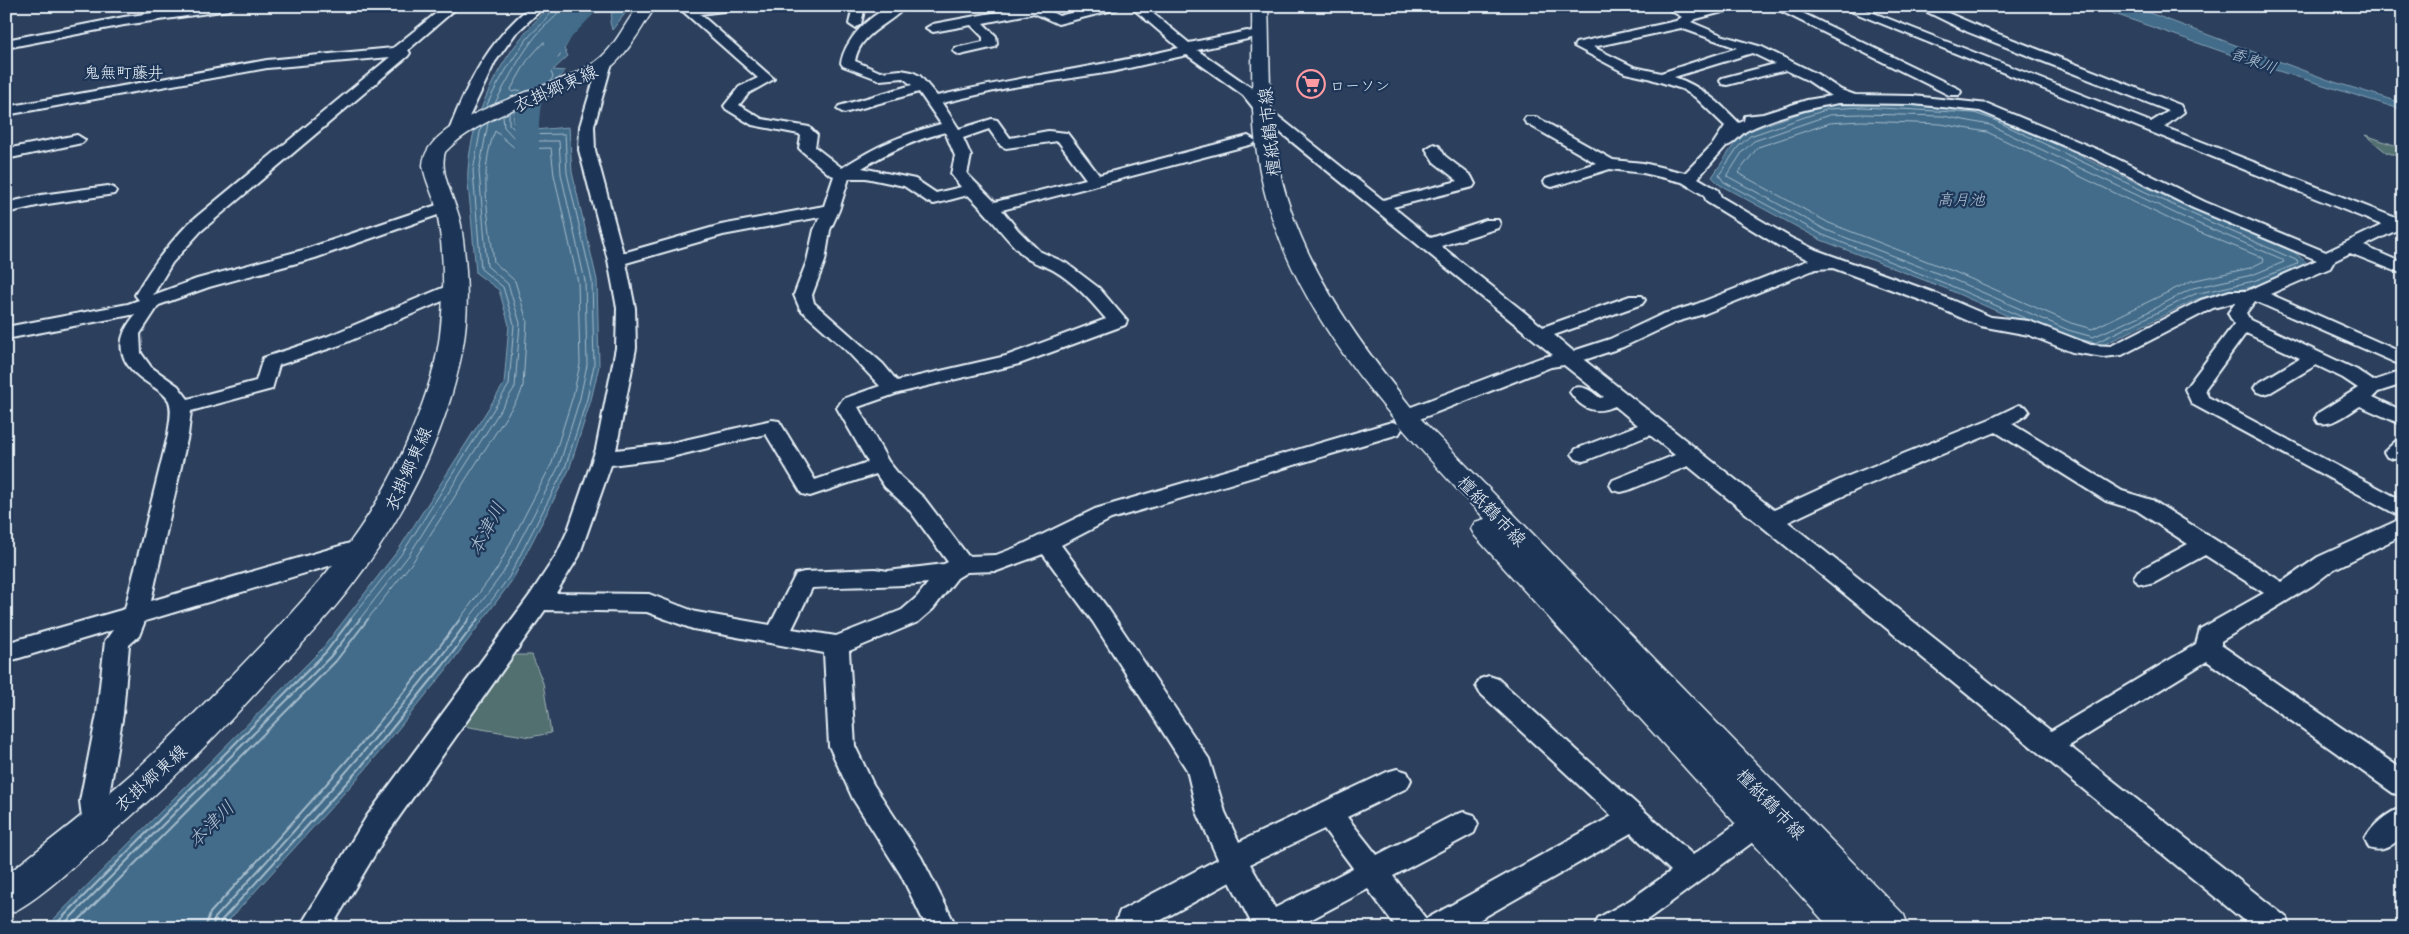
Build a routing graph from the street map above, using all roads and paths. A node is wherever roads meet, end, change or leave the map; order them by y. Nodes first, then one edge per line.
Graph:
1 (229, 6) edge
2 (453, 6) edge
3 (539, 6) edge
4 (648, 6) edge
5 (731, 6) edge
6 (859, 6) edge
7 (900, 6) edge
8 (1112, 6) edge
9 (1136, 6) edge
10 (1246, 6) edge
11 (1260, 6) edge
12 (1669, 6) edge
13 (1730, 6) edge
14 (1777, 6) edge
15 (1844, 6) edge
16 (1921, 6) edge
17 (216, 7) edge
18 (686, 9) edge
19 (1686, 19) junction
20 (974, 21) junction
21 (855, 24) dead end
22 (933, 28) dead end
23 (1247, 34) junction
24 (6, 44) edge
25 (1750, 48) junction
26 (1187, 49) junction
27 (960, 51) dead end
28 (397, 52) junction
29 (1710, 61) junction
30 (1788, 65) junction
31 (598, 69) junction
32 (1661, 77) junction
33 (1742, 77) junction
34 (1728, 81) dead end
35 (921, 86) junction
36 (1954, 92) dead end
37 (1871, 98) junction
38 (934, 101) junction
39 (1256, 102) junction
40 (844, 109) dead end
41 (6, 111) edge
42 (1764, 118) junction
43 (1531, 120) dead end
44 (1733, 125) junction
45 (461, 128) junction
46 (2152, 128) junction
47 (951, 131) junction
48 (77, 140) dead end
49 (1248, 141) junction
50 (1718, 147) junction
51 (1434, 149) dead end
52 (6, 154) edge
53 (1609, 164) junction
54 (844, 173) junction
55 (1688, 179) junction
56 (1095, 180) junction
57 (1552, 182) dead end
58 (971, 190) junction
59 (108, 191) dead end
60 (1382, 205) junction
61 (446, 207) junction
62 (6, 208) edge
63 (992, 208) junction
64 (831, 210) junction
65 (1492, 224) dead end
66 (2400, 224) edge
67 (1430, 244) junction
68 (2349, 246) junction
69 (2326, 258) junction
70 (617, 260) junction
71 (1835, 263) junction
72 (2403, 269) edge
73 (453, 290) junction
74 (2252, 296) junction
75 (1636, 300) dead end
76 (150, 304) junction
77 (2243, 324) junction
78 (2035, 330) junction
79 (6, 333) edge
80 (1540, 334) junction
81 (2314, 358) junction
82 (1571, 359) junction
83 (2403, 360) edge
84 (2403, 377) edge
85 (892, 388) junction
86 (2264, 388) dead end
87 (1580, 392) dead end
88 (2365, 393) junction
89 (1619, 398) junction
90 (181, 407) junction
91 (2020, 410) dead end
92 (2325, 418) dead end
93 (2403, 419) edge
94 (1398, 423) junction
95 (1997, 424) junction
96 (1653, 426) junction
97 (1583, 454) dead end
98 (1691, 457) junction
99 (602, 459) junction
100 (880, 465) junction
101 (1622, 485) dead end
102 (2403, 511) edge
103 (1772, 520) junction
104 (2403, 526) edge
105 (1046, 541) junction
106 (2206, 544) junction
107 (364, 547) junction
108 (956, 568) junction
109 (2146, 577) dead end
110 (2282, 593) junction
111 (538, 600) junction
112 (136, 613) junction
113 (776, 636) junction
114 (837, 646) junction
115 (2208, 649) junction
116 (6, 654) edge
117 (1489, 686) dead end
118 (2049, 744) junction
119 (1397, 780) dead end
120 (2403, 785) edge
121 (1328, 813) junction
122 (1633, 818) junction
123 (2403, 819) edge
124 (1758, 823) junction
125 (1464, 824) dead end
126 (98, 825) junction
127 (2378, 839) dead end
128 (1234, 862) junction
129 (1692, 872) junction
130 (1373, 873) junction
131 (6, 898) edge
132 (1131, 921) dead end
133 (1270, 927) edge
134 (314, 928) edge
135 (942, 928) edge
136 (1415, 928) edge
137 (1437, 928) edge
138 (1610, 928) edge
139 (1855, 928) edge
140 (1890, 928) edge
141 (2276, 928) edge

1 - 17 street
2 - 28 street
3 - 45 street
4 - 31 main road, 衣掛郷東線
5 - 18 street
6 - 21 street
7 - 35 street
8 - 20 street
9 - 26 street
10 - 23 main road, 檀紙鶴市線
11 - 39 main road, 檀紙鶴市線
12 - 19 street
13 - 19 street
14 - 36 street
15 - 46 street
16 - 46 street
17 - 24 street
18 - 54 street
19 - 25 street
19 - 32 street
20 - 22 street
20 - 27 street
23 - 26 street
23 - 39 main road, 檀紙鶴市線
25 - 29 street
25 - 30 street
26 - 38 street
26 - 39 street
28 - 41 street
28 - 76 street
29 - 32 street
29 - 33 street
30 - 33 street
30 - 37 street
31 - 45 main road, 衣掛郷東線
31 - 70 street
32 - 44 street
33 - 34 street
35 - 38 street
35 - 40 street
37 - 42 street
37 - 69 street
38 - 47 street
39 - 49 main road, 檀紙鶴市線
39 - 60 street
39 - 94 main road, 檀紙鶴市線
42 - 44 street
42 - 50 street
43 - 53 street
44 - 50 street
45 - 61 main road, 衣掛郷東線
46 - 66 street
47 - 54 street
47 - 56 street
47 - 58 street
48 - 52 street
49 - 56 street
49 - 94 main road, 檀紙鶴市線
50 - 55 street
50 - 78 street
51 - 60 street
53 - 55 street
53 - 57 street
54 - 58 street
54 - 64 street
55 - 71 street
56 - 63 street
58 - 63 street
59 - 62 street
60 - 67 street
61 - 73 main road, 衣掛郷東線
61 - 76 street
63 - 85 street
64 - 70 street
64 - 85 street
65 - 67 street
66 - 68 street
67 - 80 street
68 - 69 street
68 - 72 street
69 - 74 street
70 - 99 street
71 - 78 street
71 - 82 street
73 - 90 street
73 - 107 main road, 衣掛郷東線
74 - 77 street
74 - 78 street
74 - 83 street
75 - 80 street
76 - 79 street
76 - 90 street
77 - 81 street
77 - 102 street
80 - 82 street
81 - 86 street
81 - 88 street
82 - 89 street
82 - 94 street
84 - 88 street
85 - 100 street
87 - 89 street
88 - 92 street
88 - 93 street
89 - 96 street
90 - 112 street
91 - 95 street
94 - 105 street
94 - 124 main road, 檀紙鶴市線
94 - 140 main road, 檀紙鶴市線
95 - 103 street
95 - 106 street
96 - 97 street
96 - 98 street
98 - 101 street
98 - 103 street
99 - 100 street
99 - 111 street
100 - 108 street
103 - 118 street
104 - 110 street
105 - 108 street
105 - 128 street
106 - 109 street
106 - 110 street
107 - 112 street
107 - 126 main road, 衣掛郷東線
108 - 113 street
108 - 114 street
110 - 115 street
111 - 113 street
111 - 134 street
112 - 116 street
112 - 126 street
113 - 114 street
114 - 135 street
115 - 118 street
115 - 120 street
117 - 122 street
118 - 141 street
119 - 121 street
121 - 128 street
121 - 130 street
122 - 129 street
122 - 137 street
123 - 127 street
124 - 129 street
124 - 139 main road, 檀紙鶴市線
125 - 130 street
126 - 131 main road, 衣掛郷東線
128 - 132 street
128 - 133 street
129 - 138 street
130 - 133 street
130 - 136 street

